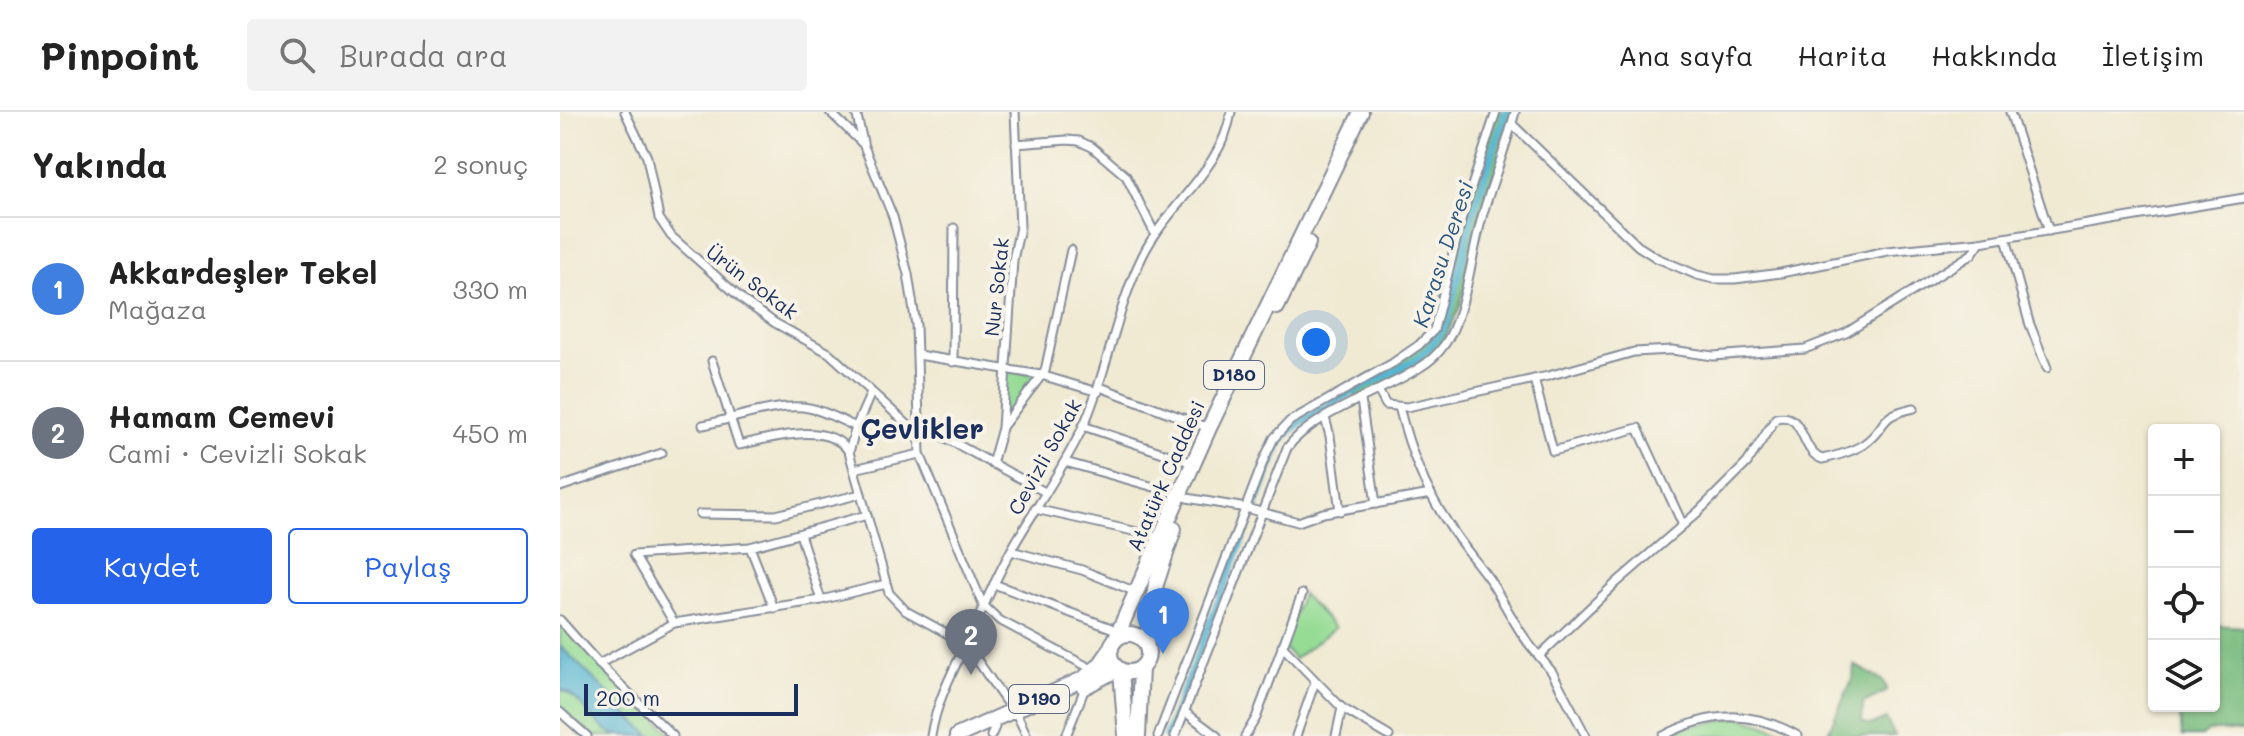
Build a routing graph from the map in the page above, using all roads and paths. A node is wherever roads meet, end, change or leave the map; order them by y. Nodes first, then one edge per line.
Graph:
1 (625, 112) edge
2 (830, 112) edge
3 (856, 112) edge
4 (1015, 112) edge
5 (1231, 112) edge
6 (1361, 112) edge
7 (1371, 112) edge
8 (1496, 112) edge
9 (1515, 112) edge
10 (2010, 112) edge
11 (1512, 124) junction
12 (863, 144) junction
13 (1016, 144) junction
14 (2244, 198) edge
15 (954, 228) dead end
16 (2049, 231) junction
17 (1155, 234) junction
18 (2006, 238) junction
19 (1980, 242) junction
20 (1071, 250) dead end
21 (918, 355) junction
22 (712, 361) dead end
23 (953, 362) junction
24 (2047, 368) dead end
25 (1005, 371) junction
26 (1041, 375) junction
27 (1534, 379) junction
28 (1099, 390) junction
29 (1379, 392) junction
30 (871, 393) junction
31 (1361, 400) junction
32 (1399, 407) junction
33 (1914, 408) dead end
34 (1325, 418) junction
35 (732, 419) junction
36 (920, 424) junction
37 (703, 425) dead end
38 (1083, 426) junction
39 (856, 427) junction
40 (1002, 428) junction
41 (1209, 428) junction
42 (919, 435) junction
43 (849, 452) junction
44 (662, 453) dead end
45 (920, 454) junction
46 (1065, 462) junction
47 (1193, 463) junction
48 (992, 464) junction
49 (854, 469) junction
50 (560, 487) edge
51 (1045, 492) junction
52 (861, 494) junction
53 (1431, 494) junction
54 (1183, 496) junction
55 (1376, 504) junction
56 (1246, 508) junction
57 (1035, 509) junction
58 (1340, 511) junction
59 (1261, 512) junction
60 (700, 514) dead end
61 (867, 515) junction
62 (1683, 525) junction
63 (800, 534) junction
64 (1160, 537) junction
65 (750, 547) junction
66 (1011, 551) junction
67 (886, 584) junction
68 (994, 584) junction
69 (1136, 592) junction
70 (1302, 594) dead end
71 (821, 600) junction
72 (983, 605) junction
73 (774, 608) junction
74 (560, 620) edge
75 (674, 623) junction
76 (1115, 641) junction
77 (966, 644) junction
78 (1146, 645) junction
79 (1282, 646) junction
80 (1539, 656) junction
81 (599, 664) junction
82 (1141, 668) junction
83 (1120, 670) junction
84 (1094, 671) junction
85 (1315, 682) junction
86 (1086, 686) junction
87 (1342, 708) junction
88 (560, 712) edge
89 (1185, 712) junction
90 (1015, 714) junction
91 (993, 732) edge
92 (1385, 735) edge
93 (587, 736) edge
94 (673, 736) edge
95 (931, 736) edge
96 (957, 736) edge
97 (974, 736) edge
98 (1027, 736) edge
99 (1066, 736) edge
100 (1126, 736) edge
101 (1138, 736) edge
102 (1158, 736) edge
103 (1175, 736) edge
104 (1217, 736) edge
105 (1245, 736) edge
106 (1296, 736) edge
107 (1336, 736) edge
108 (1586, 736) edge
109 (1663, 736) edge
110 (1798, 736) edge

1 - 30 street, Ürün Sokak
2 - 12 street
3 - 12 street
4 - 13 street, Nur Sokak
5 - 17 street, Cevizli Sokak
6 - 41 highway, Atatürk Caddesi / D180
7 - 54 highway, Atatürk Caddesi / D180
8 - 56 street
9 - 11 street
10 - 16 street
11 - 19 street
11 - 29 street
12 - 21 street
13 - 17 street
13 - 25 street, Nur Sokak
14 - 16 street
15 - 23 street
16 - 18 street
17 - 28 street, Cevizli Sokak
18 - 19 street
18 - 24 street
19 - 27 street
20 - 26 street
21 - 23 street
21 - 36 street
22 - 35 street
23 - 25 street
25 - 26 street
25 - 40 street, Nur Sokak
26 - 28 street
26 - 40 street
27 - 32 street
27 - 62 street
28 - 38 street, Cevizli Sokak
28 - 41 street
29 - 31 street
29 - 32 street
30 - 39 street
30 - 42 street, Ürün Sokak
31 - 34 street
31 - 55 street
32 - 53 street
33 - 62 street
34 - 58 street
34 - 59 street
35 - 37 street
35 - 39 street
35 - 43 street
36 - 42 street
36 - 48 street
38 - 46 street, Cevizli Sokak
38 - 47 street
39 - 43 street
40 - 48 street, Nur Sokak
41 - 47 highway, Atatürk Caddesi / D180
42 - 45 street
43 - 49 street
44 - 50 street
45 - 49 street
45 - 72 street
46 - 51 street, Cevizli Sokak
46 - 54 street
47 - 54 highway, Atatürk Caddesi / D180
48 - 51 street
49 - 52 street
51 - 57 street, Cevizli Sokak
52 - 60 street
52 - 61 street
53 - 55 street
53 - 80 street
54 - 56 street
54 - 64 highway, Atatürk Caddesi / D180
54 - 78 highway, Atatürk Caddesi / D180
55 - 58 street
56 - 59 street
56 - 102 street
57 - 64 street
57 - 66 street, Cevizli Sokak
58 - 59 street
59 - 89 street
61 - 63 street
61 - 67 street
62 - 80 street
63 - 65 street
63 - 71 street
64 - 69 highway, Atatürk Caddesi / D180
65 - 73 street
65 - 75 street
66 - 68 street, Cevizli Sokak
66 - 69 street
67 - 71 street
67 - 77 street
68 - 72 street, Cevizli Sokak
68 - 76 street
69 - 76 highway, Atatürk Caddesi / D180
70 - 79 street
71 - 73 street
72 - 77 street, Cevizli Sokak
72 - 84 street
73 - 75 street
74 - 81 street
75 - 81 street
76 - 78 highway
76 - 83 highway
76 - 84 highway, D190
77 - 90 street
77 - 95 street, Cevizli Sokak
78 - 82 highway, Atatürk Caddesi
79 - 85 street
79 - 105 street
80 - 108 street
81 - 94 street
82 - 83 highway
82 - 101 highway, Atatürk Caddesi
83 - 86 highway, D190
83 - 100 highway
84 - 90 highway, D190
85 - 87 street
85 - 106 street
86 - 90 highway, D190
86 - 99 street
87 - 92 street
87 - 107 street
88 - 93 street
89 - 103 street
89 - 104 street
90 - 91 highway, D190
90 - 96 highway, D190
90 - 98 street
91 - 97 highway, D190
109 - 110 street

